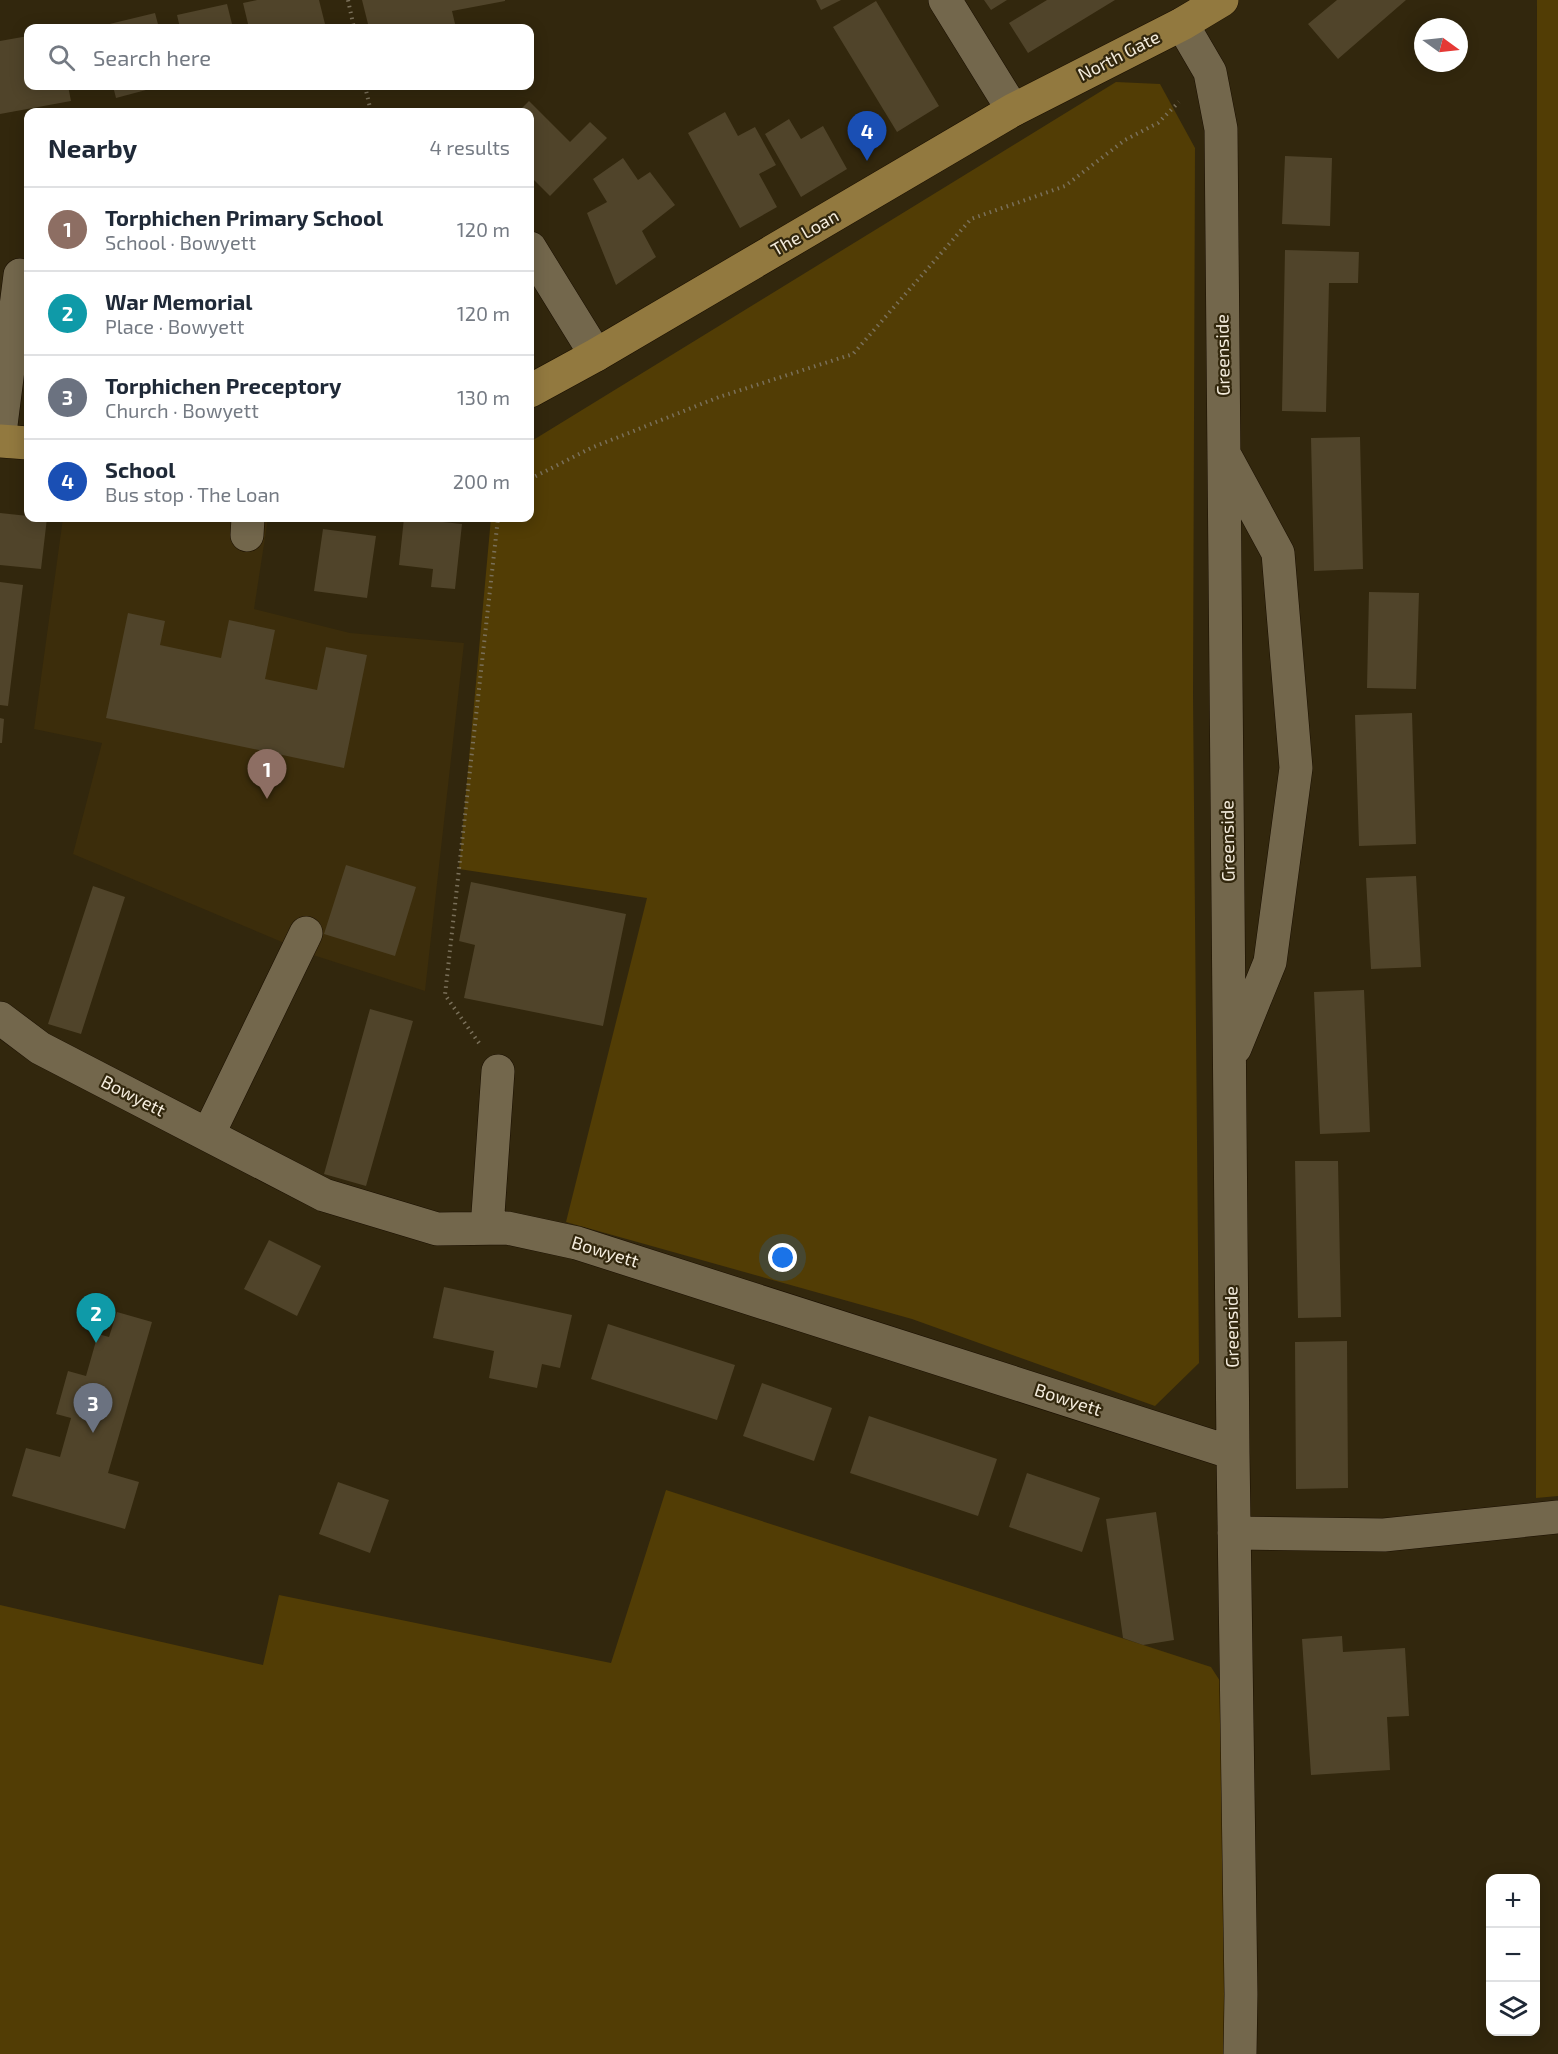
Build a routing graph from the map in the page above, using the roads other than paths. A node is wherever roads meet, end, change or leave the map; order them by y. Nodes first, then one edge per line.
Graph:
1 (945, 0) edge
2 (1222, 0) edge
3 (1182, 24) junction
4 (1013, 110) junction
5 (534, 254) edge
6 (20, 275) dead end
7 (596, 355) junction
8 (534, 389) edge
9 (0, 433) edge
10 (0, 441) edge
11 (24, 443) edge
12 (1224, 454) junction
13 (306, 933) dead end
14 (0, 1018) edge
15 (1230, 1059) junction
16 (498, 1071) road end
17 (208, 1135) junction
18 (487, 1228) junction
19 (1233, 1453) junction
20 (1558, 1517) edge
21 (1234, 1533) junction
22 (1240, 2054) edge

1 - 4 street
2 - 3 main road, North Gate
3 - 4 main road, North Gate
3 - 12 street, Greenside
4 - 7 main road, The Loan
5 - 7 street
6 - 9 street
7 - 8 main road, The Loan
10 - 11 main road
12 - 15 street, Greenside
12 - 15 street
13 - 17 street
14 - 17 street, Bowyett
15 - 19 street, Greenside
16 - 18 street
17 - 18 street, Bowyett
18 - 19 street, Bowyett
19 - 21 street, Greenside
20 - 21 street
21 - 22 street, Greenside

